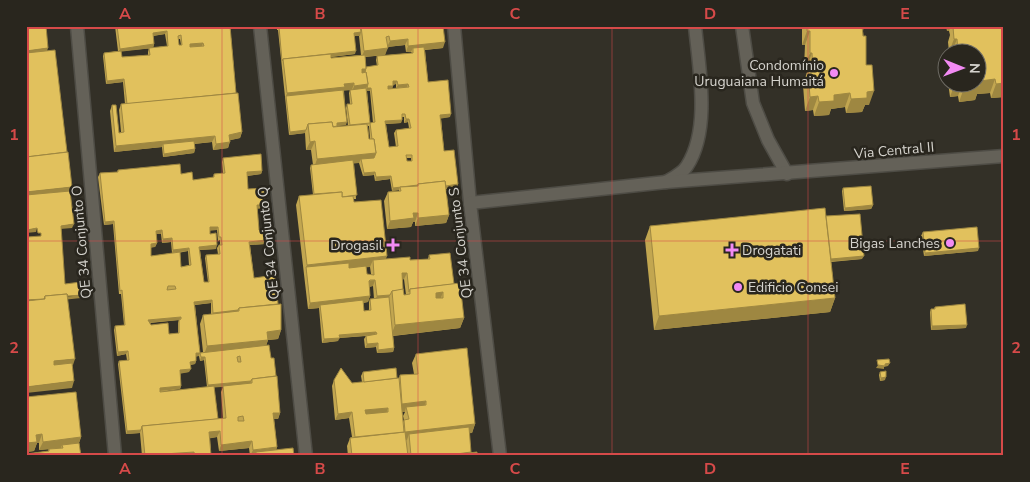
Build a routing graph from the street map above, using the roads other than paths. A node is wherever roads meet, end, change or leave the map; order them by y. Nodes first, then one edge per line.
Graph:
1 (77, 26) edge
2 (260, 26) edge
3 (454, 26) edge
4 (695, 26) edge
5 (742, 26) edge
6 (1004, 156) edge
7 (787, 174) junction
8 (666, 182) junction
9 (470, 203) junction
10 (115, 456) edge
11 (306, 456) edge
12 (500, 456) edge

1 - 10 street, QE 34 Conjunto O
2 - 11 street, QE 34 Conjunto Q
3 - 9 street, QE 34 Conjunto S
4 - 8 street, Via Central II
5 - 7 street
6 - 7 street, Via Central II
7 - 8 street, Via Central II
8 - 9 street, Via Central II
9 - 12 street, QE 34 Conjunto S

